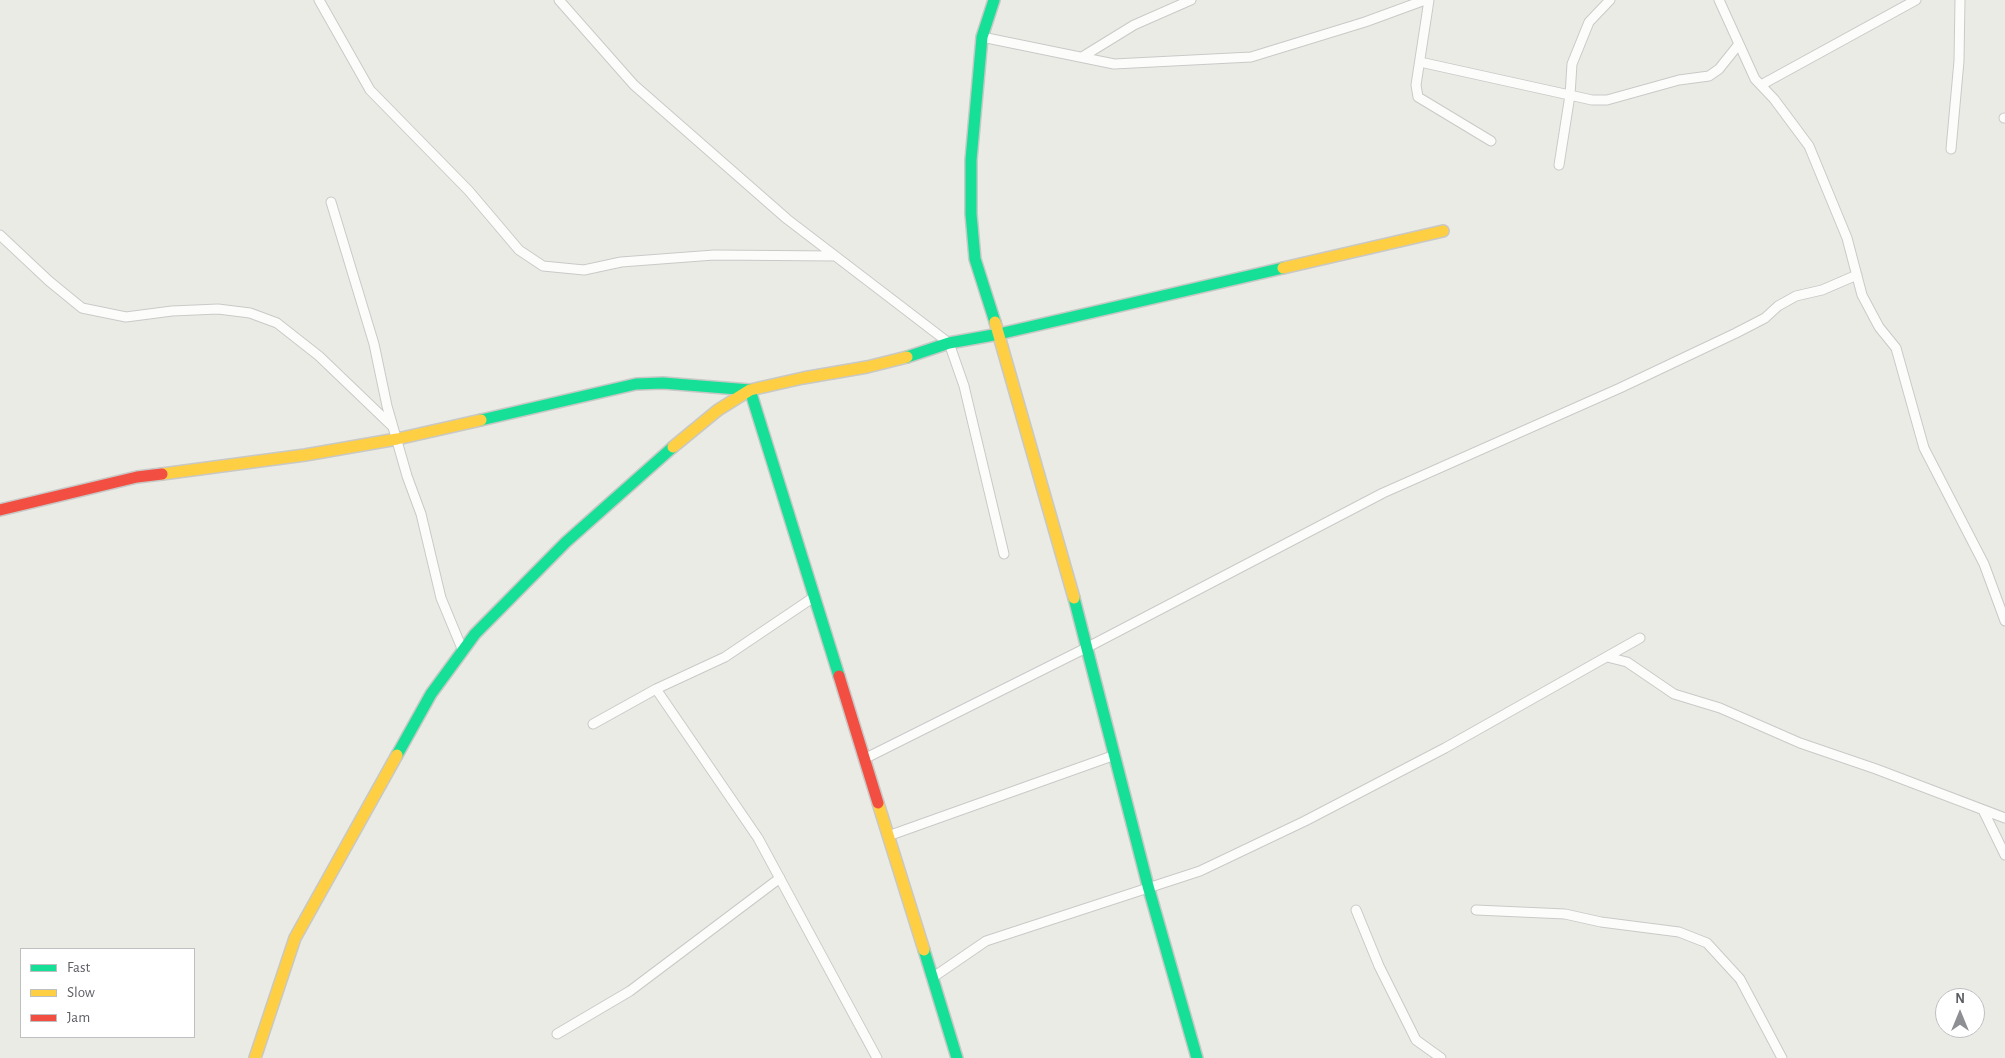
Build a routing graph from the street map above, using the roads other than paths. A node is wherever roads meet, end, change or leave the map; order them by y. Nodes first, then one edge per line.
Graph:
1 (319, 0) edge
2 (558, 0) edge
3 (994, 0) edge
4 (1191, 0) edge
5 (1425, 0) edge
6 (1429, 0) edge
7 (1610, 0) edge
8 (1916, 0) edge
9 (1960, 0) edge
10 (1723, 1) edge
11 (982, 37) junction
12 (1740, 44) junction
13 (1082, 57) junction
14 (1420, 62) junction
15 (1761, 85) junction
16 (1570, 95) junction
17 (1491, 141) dead end
18 (1951, 149) dead end
19 (1559, 165) dead end
20 (331, 202) dead end
21 (1443, 231) dead end
22 (0, 235) edge
23 (835, 256) junction
24 (1857, 275) junction
25 (999, 334) junction
26 (949, 343) junction
27 (750, 390) junction
28 (393, 427) junction
29 (396, 439) junction
30 (0, 510) edge
31 (1004, 554) dead end
32 (814, 596) junction
33 (2005, 621) edge
34 (1640, 638) dead end
35 (1088, 647) junction
36 (463, 651) junction
37 (1607, 657) junction
38 (656, 689) junction
39 (593, 724) dead end
40 (1115, 755) junction
41 (864, 758) junction
42 (1983, 810) junction
43 (2005, 818) edge
44 (888, 836) junction
45 (2005, 855) edge
46 (780, 878) junction
47 (1148, 886) junction
48 (1356, 910) dead end
49 (1476, 910) dead end
50 (932, 978) junction
51 (558, 1034) dead end
52 (255, 1058) edge
53 (877, 1058) edge
54 (957, 1058) edge
55 (1197, 1058) edge
56 (1441, 1058) edge
57 (1782, 1058) edge

1 - 23 street
2 - 23 street
3 - 11 street
4 - 13 street
5 - 13 street
6 - 14 street
7 - 16 street
8 - 15 street
9 - 18 street
10 - 12 street
11 - 13 street
11 - 25 street
12 - 15 street
12 - 16 street
14 - 16 street
14 - 17 street
15 - 24 street
16 - 19 street
20 - 28 street
21 - 25 street
22 - 28 street
23 - 26 street
24 - 33 street
24 - 35 street
25 - 26 street
25 - 35 street
26 - 27 street
26 - 31 street
27 - 29 street
27 - 32 street
27 - 36 street
28 - 29 street
29 - 30 street
29 - 36 street
32 - 38 street
32 - 41 street
34 - 37 street
35 - 40 street
35 - 41 street
36 - 52 street
37 - 42 street
37 - 47 street
38 - 39 street
38 - 46 street
40 - 44 street
40 - 47 street
41 - 44 street
42 - 43 street
42 - 45 street
44 - 50 street
46 - 51 street
46 - 53 street
47 - 50 street
47 - 55 street
48 - 56 street
49 - 57 street
50 - 54 street

